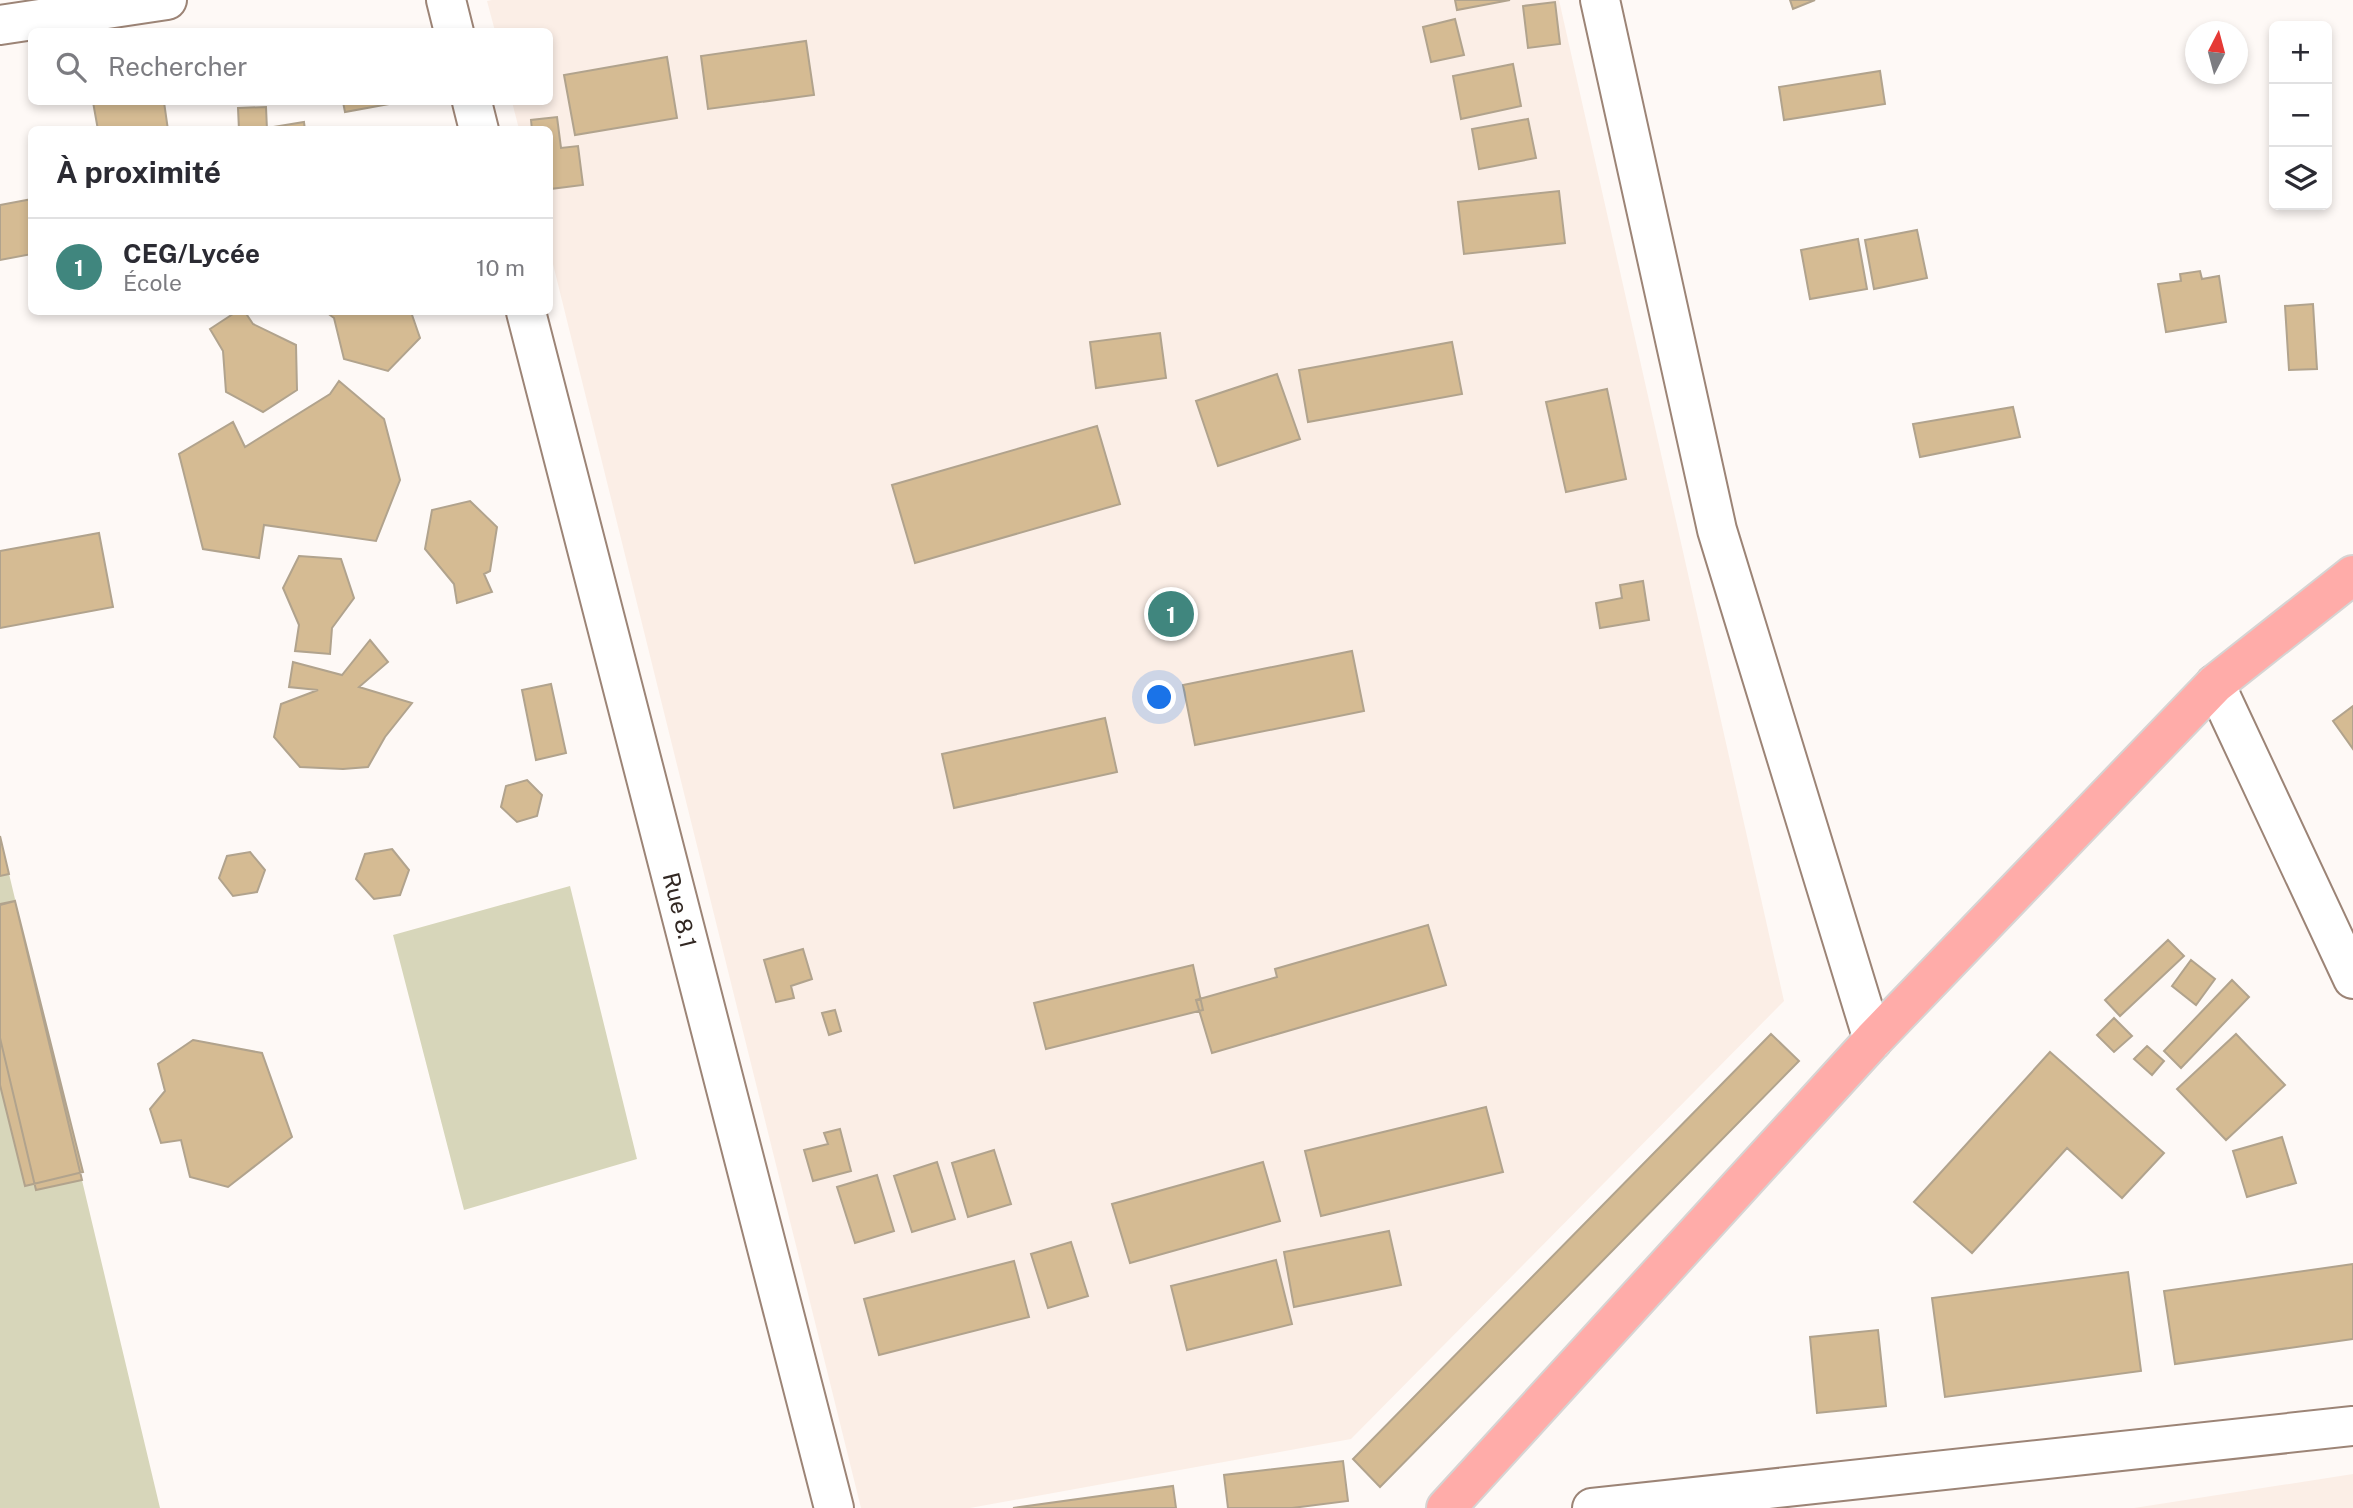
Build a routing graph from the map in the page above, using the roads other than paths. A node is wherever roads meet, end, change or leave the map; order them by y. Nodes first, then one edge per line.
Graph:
1 (167, 0) edge
2 (446, 0) edge
3 (1600, 0) edge
4 (53, 9) edge
5 (0, 25) edge
6 (453, 28) edge
7 (473, 105) edge
8 (478, 126) edge
9 (527, 315) edge
10 (2353, 575) edge
11 (2215, 684) junction
12 (2353, 979) edge
13 (1873, 1040) junction
14 (2353, 1426) edge
15 (834, 1508) edge
16 (1446, 1508) edge
17 (1592, 1508) edge

1 - 4 street
2 - 6 street
3 - 13 street
4 - 5 street
7 - 8 street
9 - 15 street, Rue 8.1
10 - 11 main road
11 - 12 street
11 - 13 main road
13 - 16 main road
14 - 17 street

